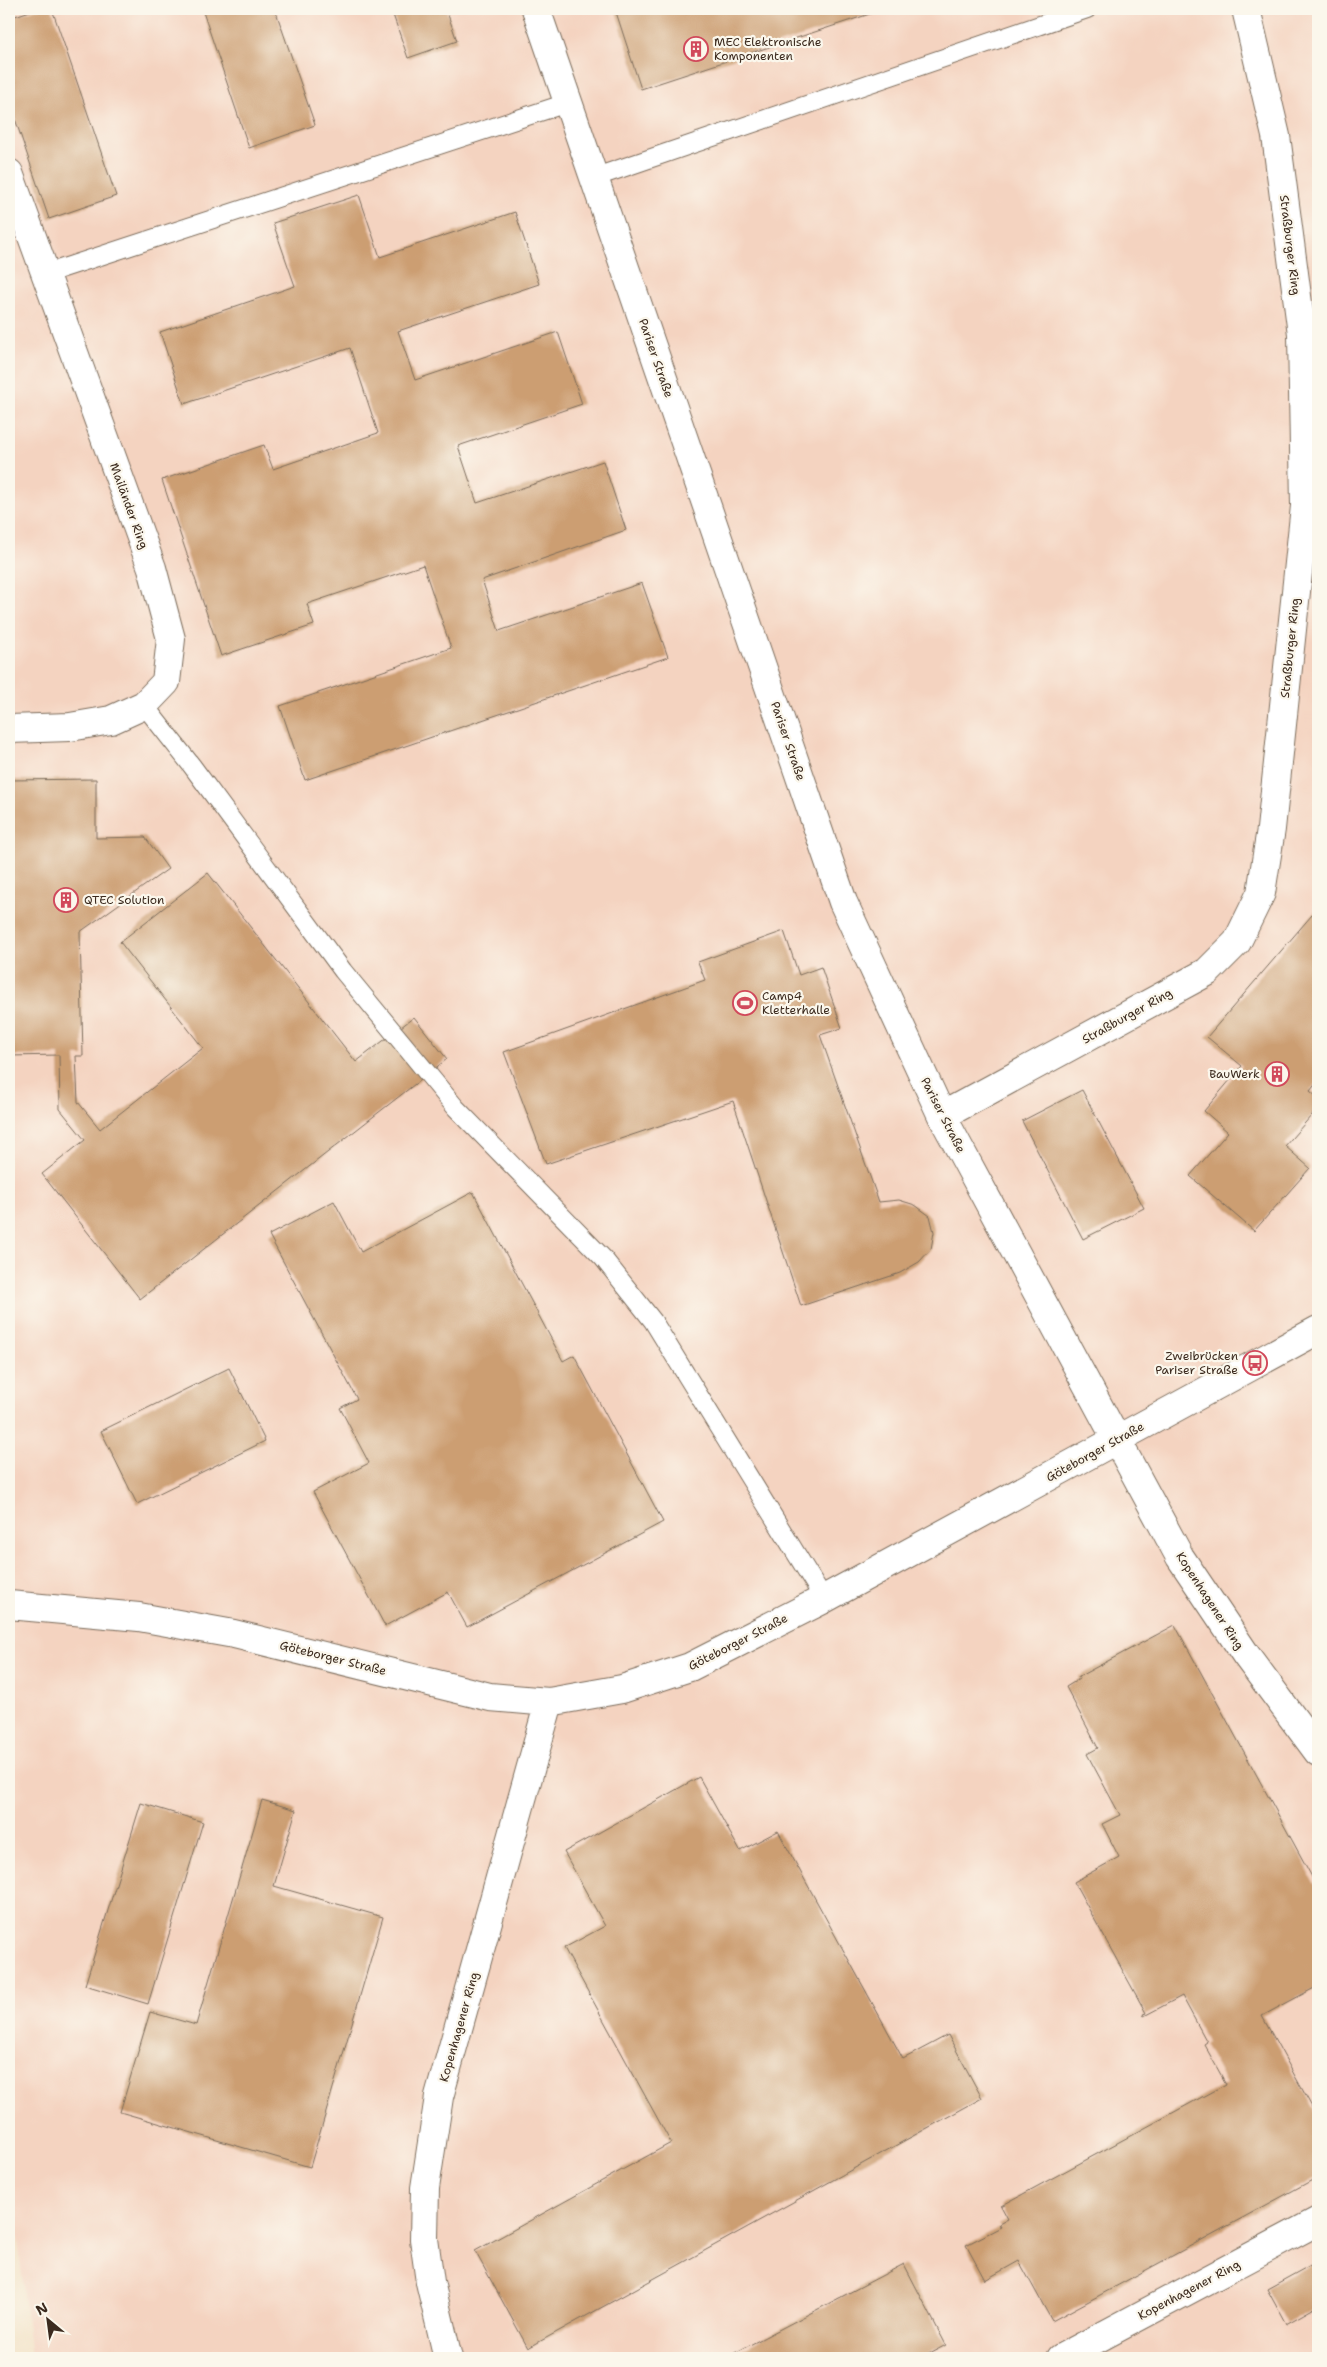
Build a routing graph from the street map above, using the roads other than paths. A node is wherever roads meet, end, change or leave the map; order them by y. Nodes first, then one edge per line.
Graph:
1 (536, 9) edge
2 (1087, 9) edge
3 (1246, 9) edge
4 (568, 103) junction
5 (9, 173) edge
6 (593, 178) junction
7 (45, 274) junction
8 (144, 705) junction
9 (9, 729) edge
10 (942, 1116) junction
11 (1318, 1330) edge
12 (1117, 1440) junction
13 (824, 1599) junction
14 (9, 1605) edge
15 (549, 1702) junction
16 (1318, 1752) edge
17 (1318, 2221) edge
18 (448, 2358) edge
19 (1061, 2358) edge

1 - 4 street, Pariser Straße
2 - 6 lane
3 - 10 street, Straßburger Ring
4 - 6 street, Pariser Straße
4 - 7 lane
5 - 7 street, Mailänder Ring
6 - 10 street, Pariser Straße
7 - 8 street, Mailänder Ring
8 - 9 street, Mailänder Ring
8 - 13 lane
10 - 12 street, Pariser Straße
11 - 12 street, Göteborger Straße
12 - 13 street, Göteborger Straße
12 - 16 street, Kopenhagener Ring
13 - 15 street, Göteborger Straße
14 - 15 street, Göteborger Straße
15 - 18 street, Kopenhagener Ring
17 - 19 street, Kopenhagener Ring

